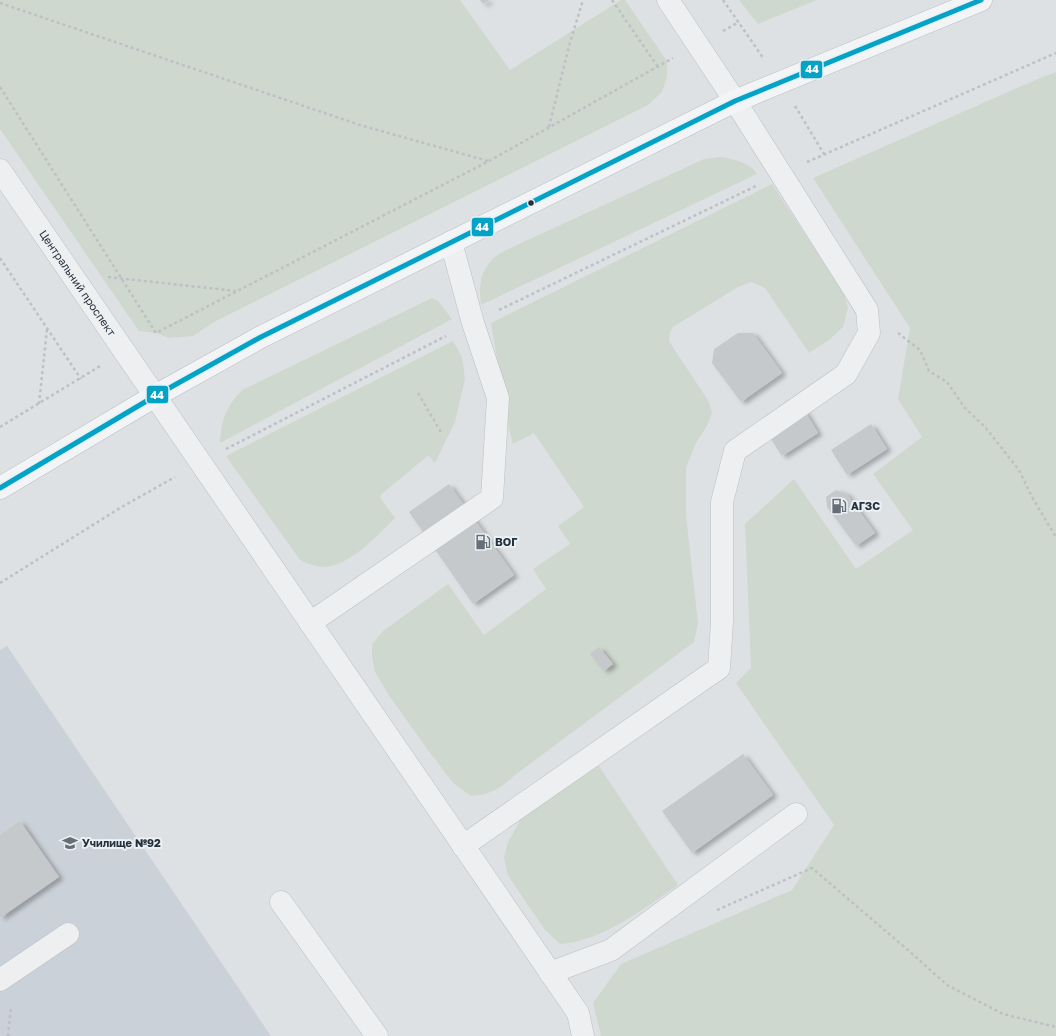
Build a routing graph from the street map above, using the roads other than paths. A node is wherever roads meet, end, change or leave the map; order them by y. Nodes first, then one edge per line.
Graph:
1 (668, 0) edge
2 (981, 0) edge
3 (735, 101) junction
4 (0, 170) edge
5 (451, 242) junction
6 (155, 396) junction
7 (0, 488) edge
8 (310, 623) junction
9 (796, 814) dead end
10 (463, 846) junction
11 (282, 902) dead end
12 (68, 934) dead end
13 (550, 973) junction
14 (0, 980) edge
15 (377, 1036) edge
16 (584, 1036) edge

1 - 3 street
2 - 3 main road
3 - 5 main road
3 - 10 street
4 - 6 street, Центральний проспект
5 - 6 main road
5 - 8 street
6 - 7 main road
6 - 8 street, Центральний проспект
8 - 10 street, Центральний проспект
9 - 13 street
10 - 13 street, Центральний проспект
11 - 15 street
12 - 14 street
13 - 16 street, Центральний проспект

